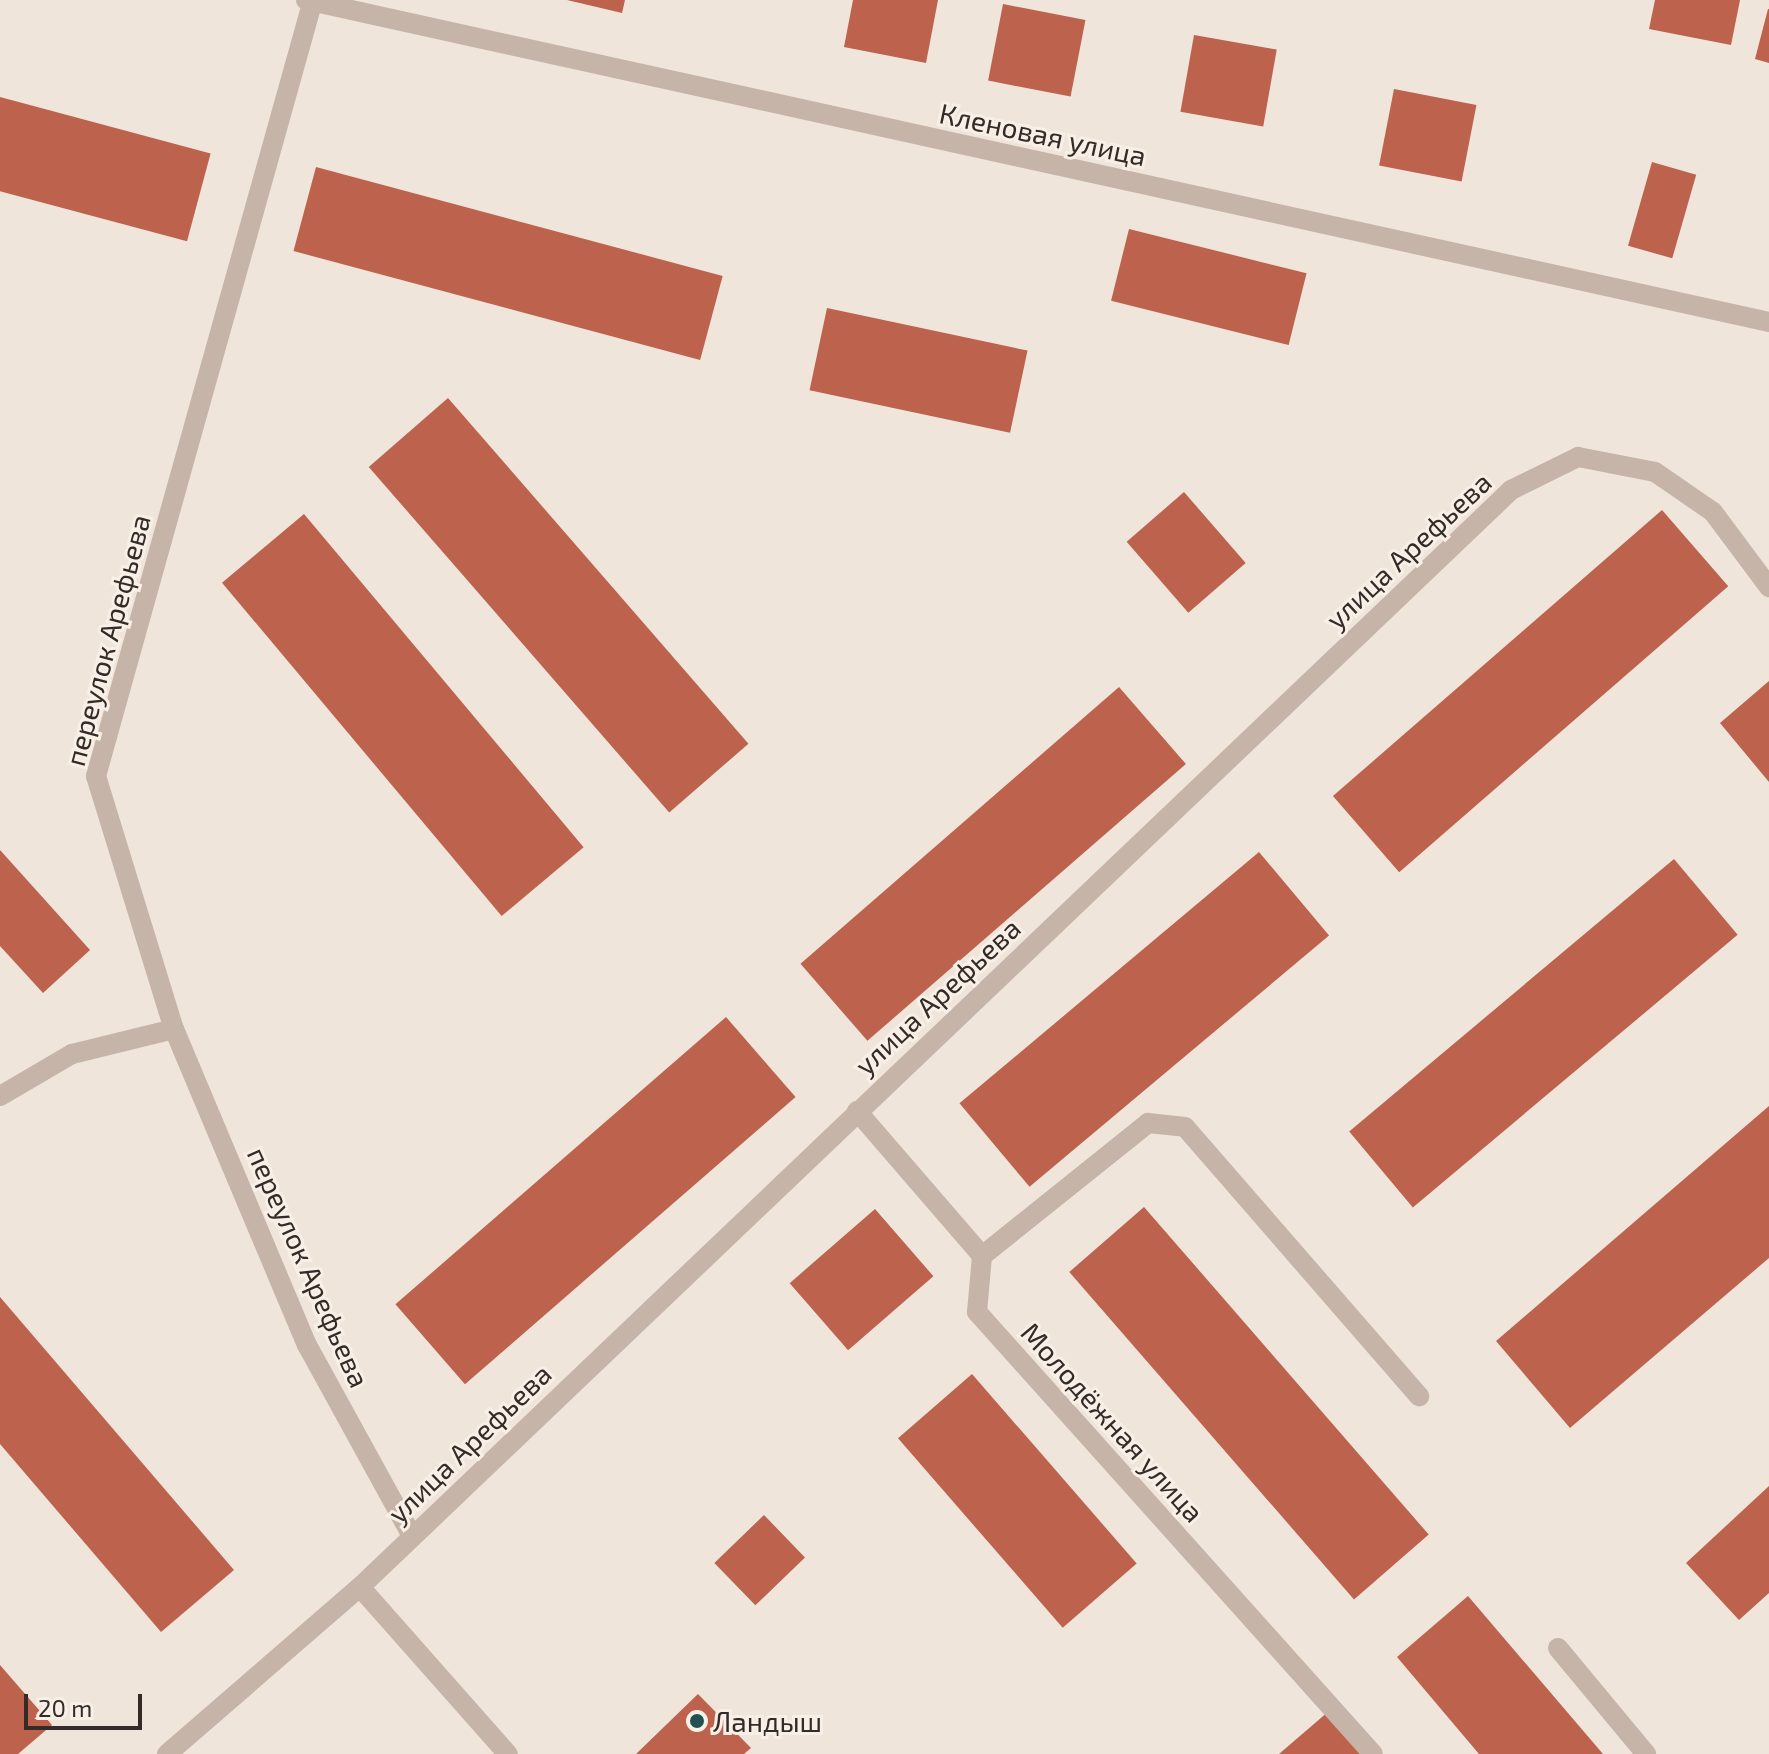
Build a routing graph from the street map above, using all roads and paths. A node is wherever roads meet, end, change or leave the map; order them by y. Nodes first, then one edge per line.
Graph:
1 (311, 1) edge
2 (1769, 322) edge
3 (1769, 587) edge
4 (174, 1029) junction
5 (0, 1096) edge
6 (857, 1111) junction
7 (982, 1256) junction
8 (1419, 1396) dead end
9 (412, 1536) junction
10 (360, 1587) junction
11 (1558, 1648) dead end
12 (167, 1754) edge
13 (508, 1754) edge
14 (1373, 1754) edge
15 (1646, 1754) edge

1 - 2 street, Кленовая улица
1 - 4 street, переулок Арефьева
3 - 6 street, улица Арефьева
4 - 5 street
4 - 9 street, переулок Арефьева
6 - 7 street
6 - 9 street, улица Арефьева
7 - 8 street
7 - 14 street, Молодёжная улица
9 - 10 street, улица Арефьева
10 - 12 street, улица Арефьева
10 - 13 street
11 - 15 street

